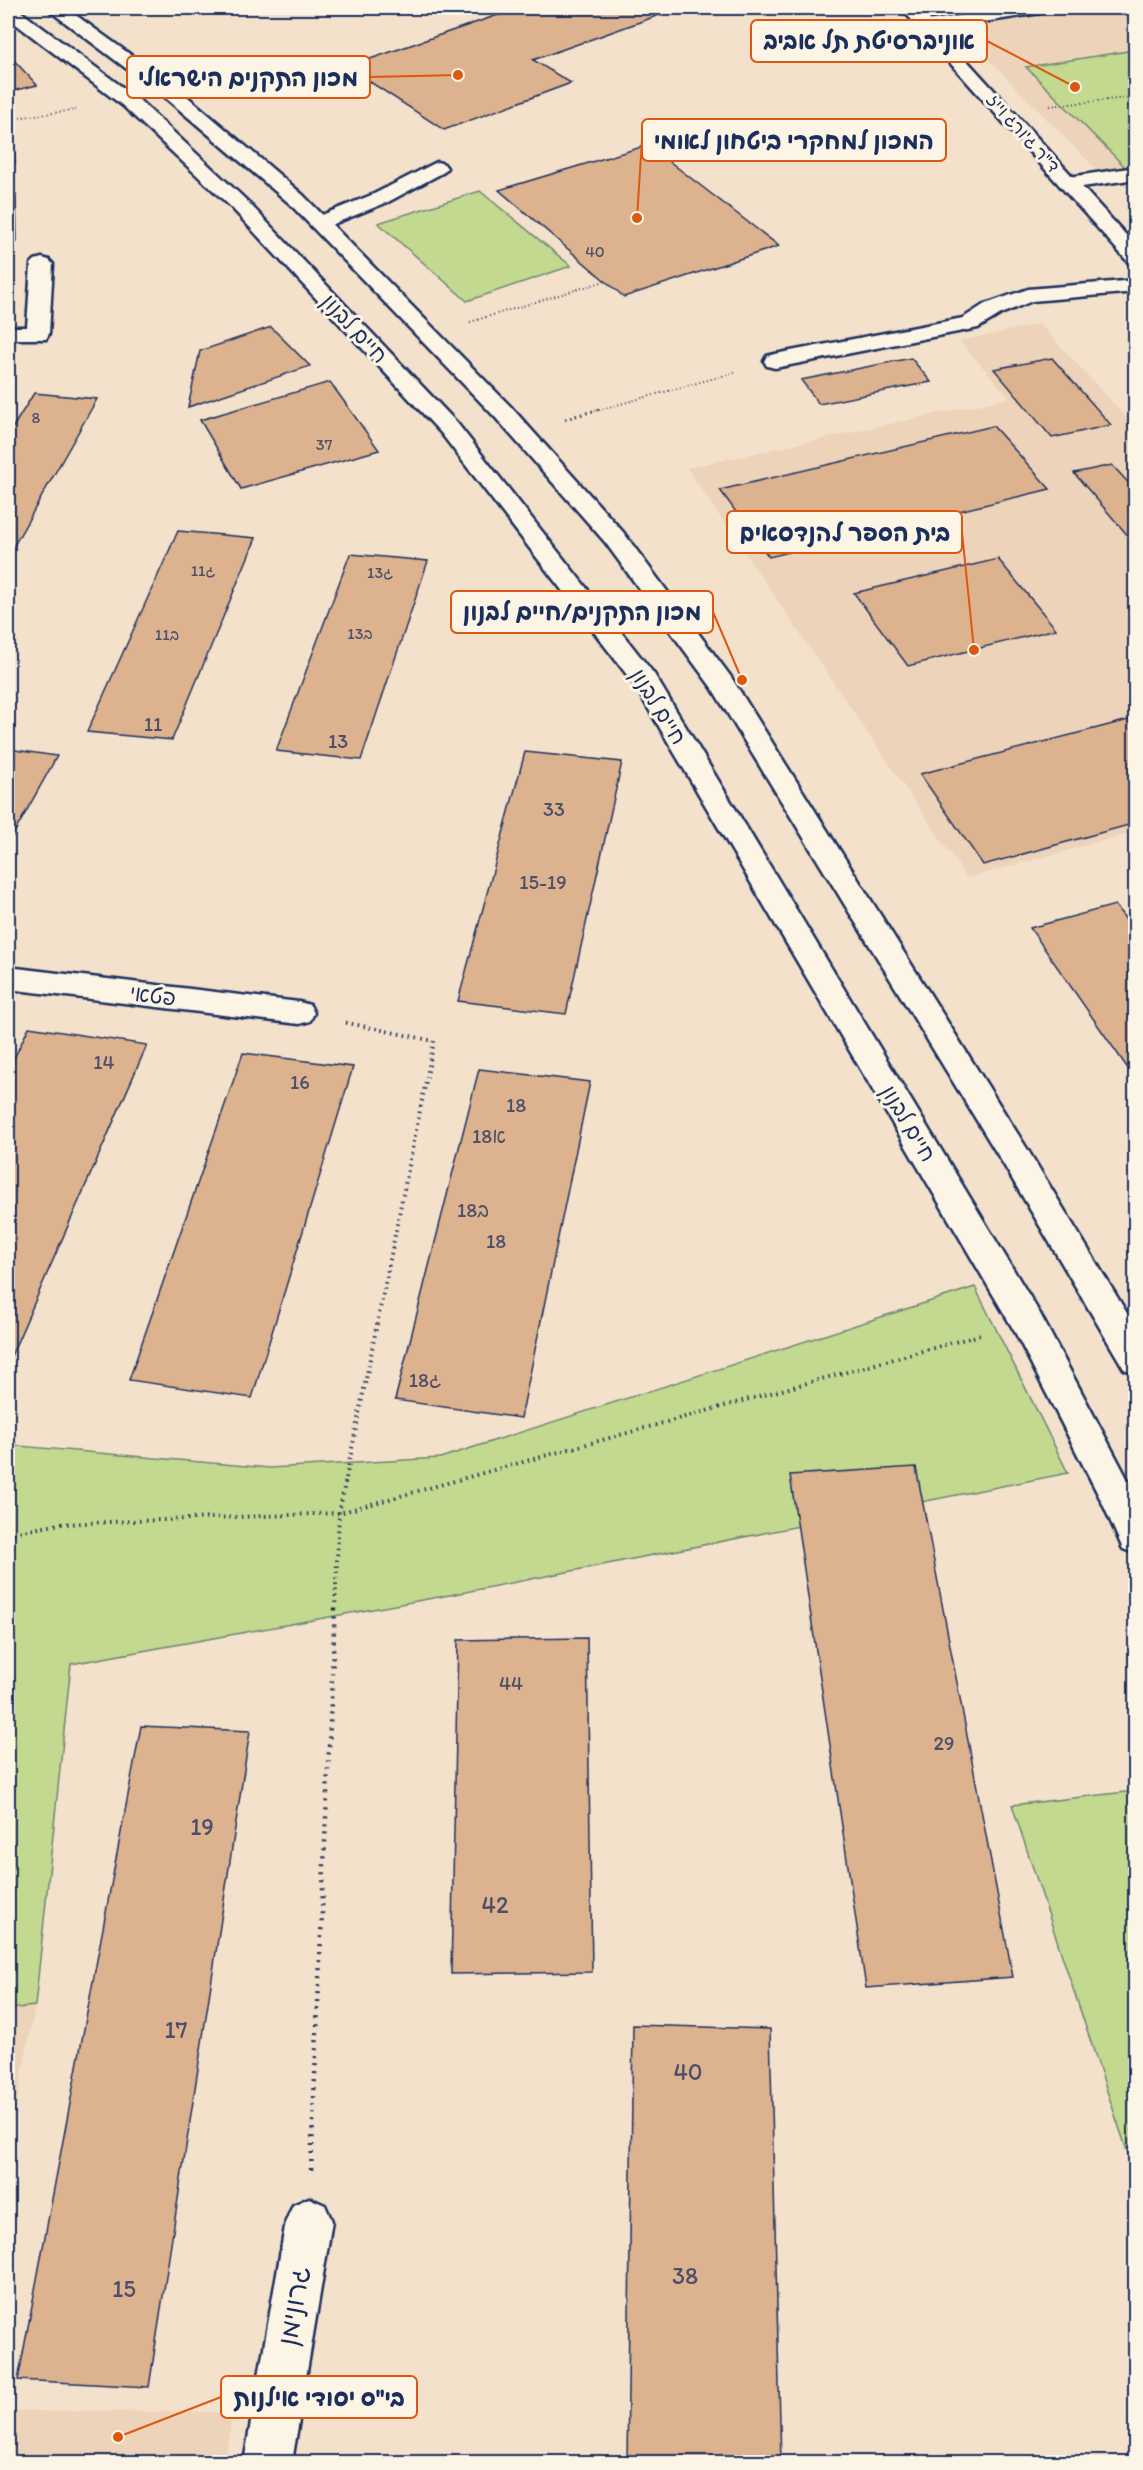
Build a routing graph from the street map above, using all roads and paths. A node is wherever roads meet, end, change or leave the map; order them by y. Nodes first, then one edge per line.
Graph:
1 (55, 8) edge
2 (910, 8) edge
3 (1040, 8) edge
4 (8, 10) edge
5 (927, 26) junction
6 (1136, 97) edge
7 (130, 102) junction
8 (1004, 111) junction
9 (8, 119) edge
10 (437, 168) dead end
11 (1136, 173) edge
12 (1069, 183) junction
13 (319, 223) junction
14 (1136, 259) edge
15 (42, 264) dead end
16 (605, 281) dead end
17 (1136, 286) edge
18 (480, 319) dead end
19 (8, 333) edge
20 (775, 361) joint
21 (521, 432) junction
22 (8, 978) edge
23 (299, 1013) joint
24 (1027, 1322) junction
25 (1136, 1359) edge
26 (339, 1513) junction
27 (8, 1534) edge
28 (1136, 1537) edge
29 (309, 2221) joint
30 (267, 2463) edge

1 - 13 main road, חיים לבנון
2 - 5 main road, ד"ר ג'ורג וייז
3 - 5 main road
4 - 7 main road, חיים לבנון
5 - 8 main road, ד"ר ג'ורג וייז
6 - 8 path
7 - 9 path
7 - 24 main road, חיים לבנון
8 - 12 main road, ד"ר ג'ורג וייז
10 - 13 main road
11 - 12 main road
12 - 14 main road, ד"ר ג'ורג וייז
13 - 21 main road, חיים לבנון
15 - 19 main road
16 - 18 path
17 - 20 main road
20 - 21 path
21 - 25 main road, חיים לבנון
22 - 23 main road, פטאי
23 - 26 path
24 - 26 path
24 - 28 main road, חיים לבנון
26 - 27 path
26 - 29 path
29 - 30 main road, גרונימן

